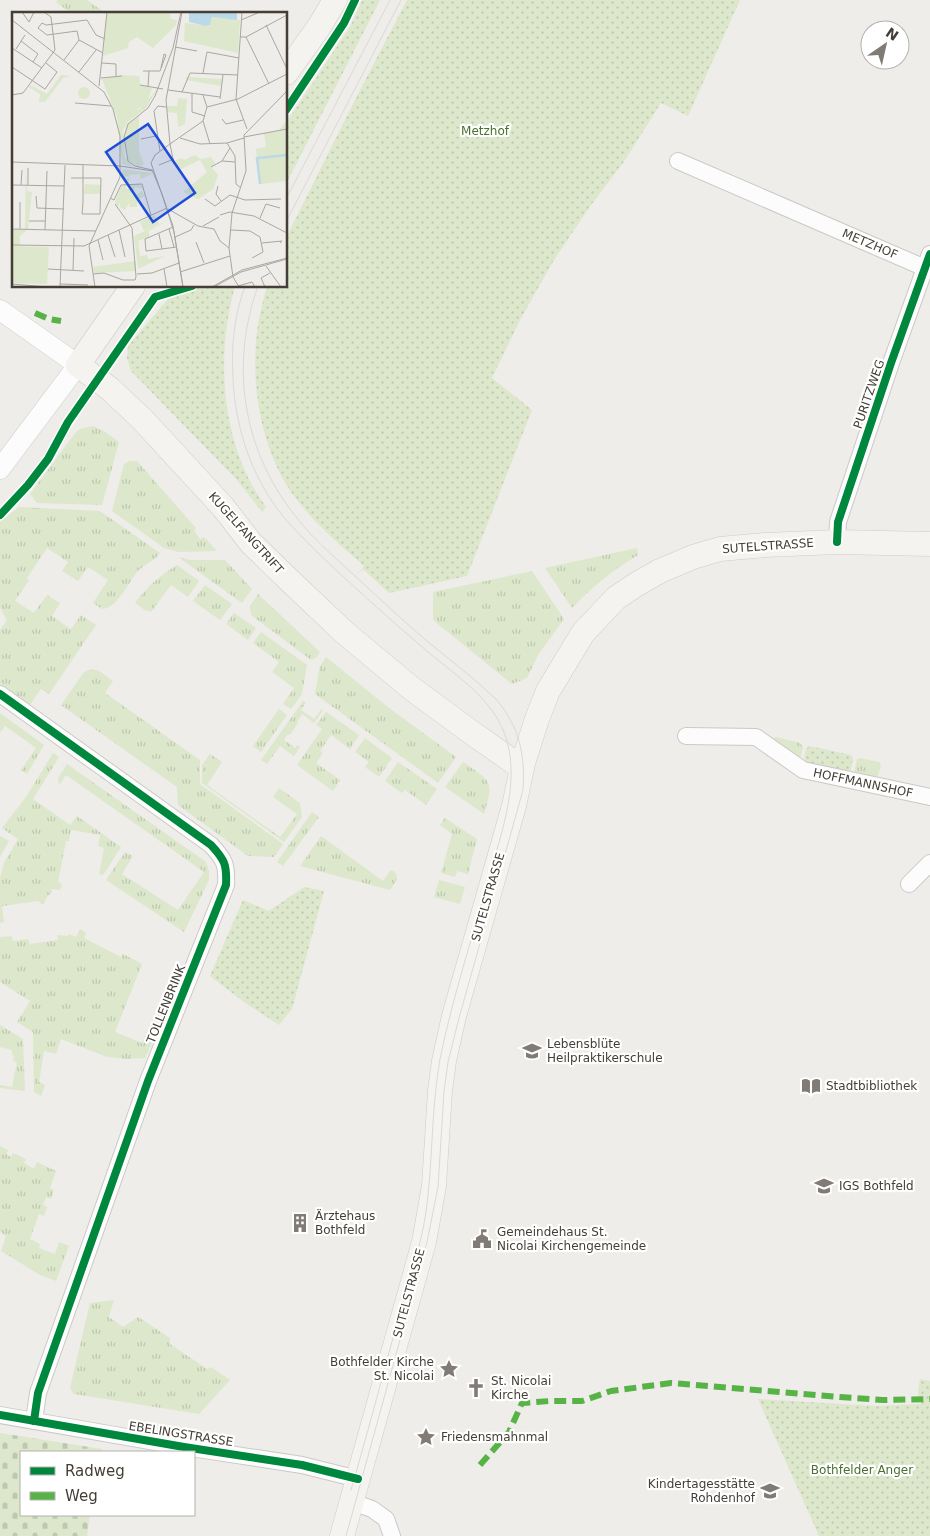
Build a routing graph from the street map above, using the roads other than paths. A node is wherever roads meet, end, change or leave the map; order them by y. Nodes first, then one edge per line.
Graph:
1 (335, 0) edge
2 (288, 70) edge
3 (678, 161) dead end
4 (928, 261) edge
5 (132, 288) edge
6 (0, 310) edge
7 (78, 365) junction
8 (0, 470) edge
9 (837, 542) junction
10 (930, 544) edge
11 (0, 694) edge
12 (686, 736) dead end
13 (522, 768) junction
14 (930, 797) edge
15 (930, 863) edge
16 (910, 884) dead end
17 (0, 1415) edge
18 (34, 1421) junction
19 (358, 1479) junction
20 (352, 1502) junction
21 (342, 1536) edge
22 (392, 1536) edge

1 - 2 main road
3 - 4 street, METZHOF
4 - 9 street, PURITZWEG
5 - 7 main road
6 - 7 street, KUGELFANGTRIFT
7 - 8 street
7 - 13 main road, KUGELFANGTRIFT
9 - 10 main road, SUTELSTRASSE
9 - 13 main road, SUTELSTRASSE
11 - 18 street, TOLLENBRINK
12 - 14 street, HOFFMANNSHOF
13 - 19 main road, SUTELSTRASSE
15 - 16 street
17 - 18 street, EBELINGSTRASSE
18 - 19 street, EBELINGSTRASSE
19 - 20 main road, SUTELSTRASSE
20 - 21 main road, SUTELSTRASSE
20 - 22 street

